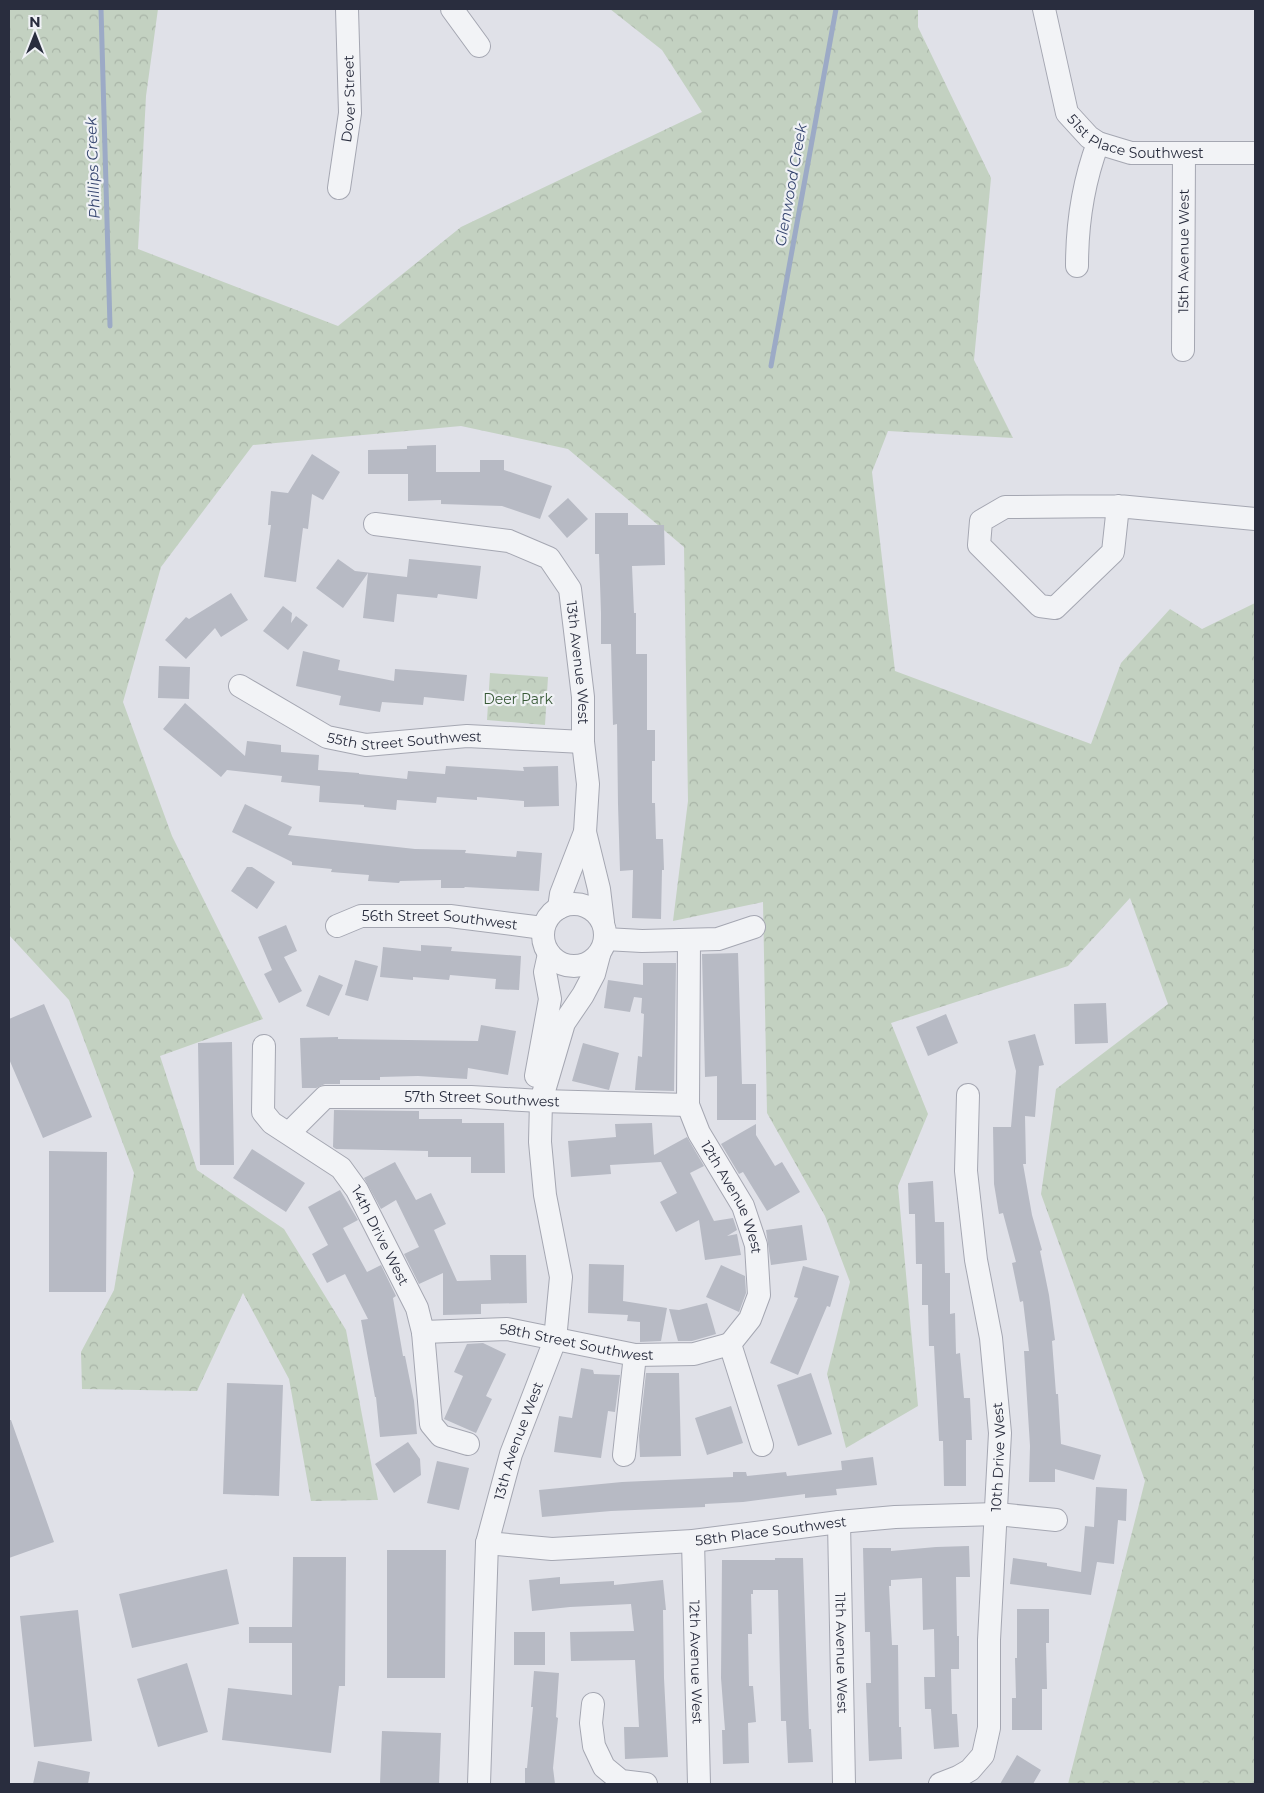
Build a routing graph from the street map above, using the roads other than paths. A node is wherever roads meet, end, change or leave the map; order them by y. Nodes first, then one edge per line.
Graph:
1 (347, 9) edge
2 (452, 9) edge
3 (1044, 9) edge
4 (479, 46) dead end
5 (1098, 143) junction
6 (1184, 153) junction
7 (1255, 153) edge
8 (339, 188) dead end
9 (1077, 266) dead end
10 (1183, 350) dead end
11 (1118, 506) junction
12 (1255, 519) edge
13 (375, 524) dead end
14 (240, 686) dead end
15 (583, 742) junction
16 (585, 832) junction
17 (558, 908) junction
18 (337, 926) dead end
19 (754, 927) dead end
20 (544, 928) junction
21 (602, 939) junction
22 (689, 940) junction
23 (549, 954) junction
24 (264, 1046) dead end
25 (968, 1094) dead end
26 (541, 1102) junction
27 (688, 1106) junction
28 (289, 1133) junction
29 (423, 1332) junction
30 (555, 1340) junction
31 (730, 1344) junction
32 (635, 1355) junction
33 (468, 1444) dead end
34 (762, 1445) dead end
35 (624, 1455) dead end
36 (997, 1514) junction
37 (1056, 1520) dead end
38 (839, 1522) junction
39 (693, 1541) junction
40 (487, 1543) junction
41 (593, 1704) dead end
42 (949, 1781) edge
43 (479, 1784) edge
44 (646, 1784) edge
45 (699, 1784) edge
46 (844, 1784) edge

1 - 8 street, Dover Street
2 - 4 street
3 - 5 street, 51st Place Southwest
5 - 6 street, 51st Place Southwest
5 - 9 street
6 - 7 street, 51st Place Southwest
6 - 10 street, 15th Avenue West
11 - 11 street
11 - 12 street
13 - 15 street, 13th Avenue West
14 - 15 street, 55th Street Southwest
15 - 16 street, 13th Avenue West
16 - 17 street, 13th Avenue West
16 - 21 street, 13th Avenue West
17 - 20 street
17 - 21 street
18 - 20 street, 56th Street Southwest
19 - 22 street
20 - 23 street
21 - 22 street
21 - 23 street
21 - 26 street, 13th Avenue West
22 - 27 street, 12th Avenue West
23 - 26 street, 13th Avenue West
24 - 28 street, 14th Drive West
25 - 36 street, 10th Drive West
26 - 27 street, 57th Street Southwest
26 - 28 street, 57th Street Southwest
26 - 30 street, 13th Avenue West
27 - 31 street, 12th Avenue West
28 - 29 street, 14th Drive West
29 - 30 street, 58th Street Southwest
29 - 33 street, 14th Drive West
30 - 32 street, 58th Street Southwest
30 - 40 street, 13th Avenue West
31 - 32 street, 58th Street Southwest
31 - 34 street
32 - 35 street
36 - 37 street, 58th Place Southwest
36 - 38 street, 58th Place Southwest
36 - 42 street, 10th Drive West
38 - 39 street, 58th Place Southwest
38 - 46 street, 11th Avenue West
39 - 40 street, 58th Place Southwest
39 - 45 street, 12th Avenue West
40 - 43 street, 13th Avenue West
41 - 44 street

